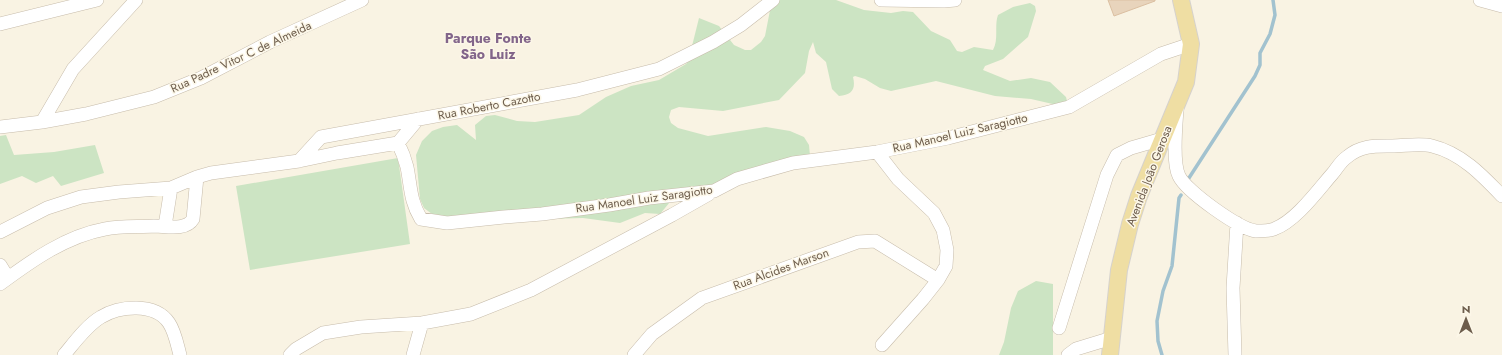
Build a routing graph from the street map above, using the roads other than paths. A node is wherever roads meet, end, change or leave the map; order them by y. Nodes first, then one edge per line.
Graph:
1 (97, 0) edge
2 (136, 0) edge
3 (362, 0) edge
4 (773, 0) edge
5 (881, 0) edge
6 (955, 0) edge
7 (1181, 0) edge
8 (1480, 0) edge
9 (1502, 6) edge
10 (0, 24) edge
11 (1191, 44) junction
12 (1177, 106) junction
13 (418, 119) junction
14 (42, 122) junction
15 (0, 127) edge
16 (1162, 139) junction
17 (398, 143) junction
18 (878, 152) junction
19 (299, 160) junction
20 (196, 177) junction
21 (171, 188) junction
22 (714, 190) junction
23 (1502, 196) edge
24 (1237, 223) junction
25 (165, 226) junction
26 (0, 232) edge
27 (0, 265) edge
28 (938, 280) junction
29 (4, 281) edge
30 (422, 323) junction
31 (1059, 328) dead end
32 (1112, 338) junction
33 (882, 345) dead end
34 (293, 353) edge
35 (64, 355) edge
36 (180, 355) edge
37 (413, 355) edge
38 (634, 355) edge
39 (1068, 355) edge
40 (1110, 355) edge
41 (1235, 355) edge

1 - 10 street
2 - 14 street
3 - 14 street, Rua Padre Vitor C de Almeida
4 - 13 street, Rua Roberto Cazotto
5 - 6 street
7 - 11 main road, Avenida João Gerosa
8 - 9 street
11 - 12 main road, Avenida João Gerosa
11 - 18 street, Rua Manoel Luiz Saragiotto
12 - 16 main road, Avenida João Gerosa
12 - 24 street
13 - 17 street
13 - 19 street, Rua Roberto Cazotto
14 - 15 street, Rua Padre Vitor C de Almeida
16 - 31 street
16 - 32 main road, Avenida João Gerosa
17 - 19 street
17 - 22 street, Rua Manoel Luiz Saragiotto
18 - 22 street, Rua Manoel Luiz Saragiotto
18 - 28 street
19 - 20 street
20 - 21 street
20 - 25 street
21 - 25 street
21 - 26 street
22 - 30 street
23 - 24 street
24 - 41 street
25 - 29 street
27 - 29 street
28 - 33 street
28 - 38 street, Rua Alcides Marson
30 - 34 street
30 - 37 street
32 - 39 street
32 - 40 main road, Avenida João Gerosa
35 - 36 street

